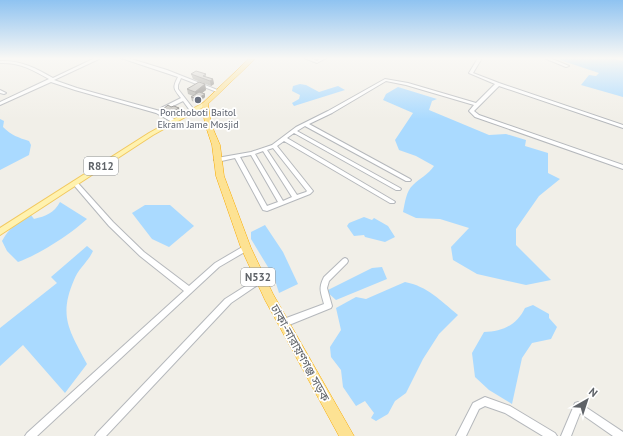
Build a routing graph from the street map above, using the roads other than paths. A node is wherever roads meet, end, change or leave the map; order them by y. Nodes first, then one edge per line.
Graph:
1 (55, 78) edge
2 (179, 78) edge
3 (184, 78) edge
4 (232, 78) edge
5 (485, 78) edge
6 (51, 80) junction
7 (498, 84) junction
8 (218, 91) junction
9 (183, 99) junction
10 (0, 104) edge
11 (205, 104) junction
12 (477, 105) junction
13 (193, 111) junction
14 (158, 112) junction
15 (174, 121) junction
16 (305, 124) junction
17 (623, 128) edge
18 (293, 131) junction
19 (285, 138) junction
20 (274, 146) junction
21 (264, 149) junction
22 (252, 154) junction
23 (237, 157) junction
24 (217, 160) junction
25 (623, 167) edge
26 (408, 180) dead end
27 (74, 183) junction
28 (398, 189) dead end
29 (296, 198) junction
30 (392, 202) dead end
31 (281, 204) junction
32 (0, 232) edge
33 (246, 248) junction
34 (345, 261) dead end
35 (260, 280) junction
36 (189, 291) junction
37 (284, 324) junction
38 (30, 436) edge
39 (100, 436) edge
40 (347, 436) edge
41 (461, 436) edge
42 (552, 436) edge
43 (566, 436) edge
44 (621, 436) edge

1 - 6 street
2 - 9 street
3 - 8 street
4 - 8 highway
5 - 7 street
6 - 10 street
6 - 14 street
7 - 12 street
7 - 17 street
8 - 11 highway
9 - 13 street
9 - 14 street
11 - 13 main road, R812
11 - 24 highway, ঢাকা-নারায়ণগঞ্জ সড়ক / N532
12 - 16 street
12 - 25 street
13 - 15 main road, R812
14 - 15 street
15 - 27 main road, R812
16 - 18 street
16 - 26 street
18 - 19 street
18 - 28 street
19 - 20 street
19 - 30 street
20 - 21 street
20 - 29 street
21 - 22 street
21 - 29 street
22 - 23 street
22 - 31 street
23 - 24 street
23 - 31 street
24 - 33 highway, ঢাকা-নারায়ণগঞ্জ সড়ক / N532
27 - 32 main road, R812
27 - 36 street
29 - 31 street
33 - 35 highway, ঢাকা-নারায়ণগঞ্জ সড়ক / N532
33 - 36 street
34 - 37 street
35 - 37 highway, ঢাকা-নারায়ণগঞ্জ সড়ক / N532
35 - 39 street
36 - 38 street
37 - 40 highway, ঢাকা-নারায়ণগঞ্জ সড়ক / N532
41 - 42 street
43 - 44 street

